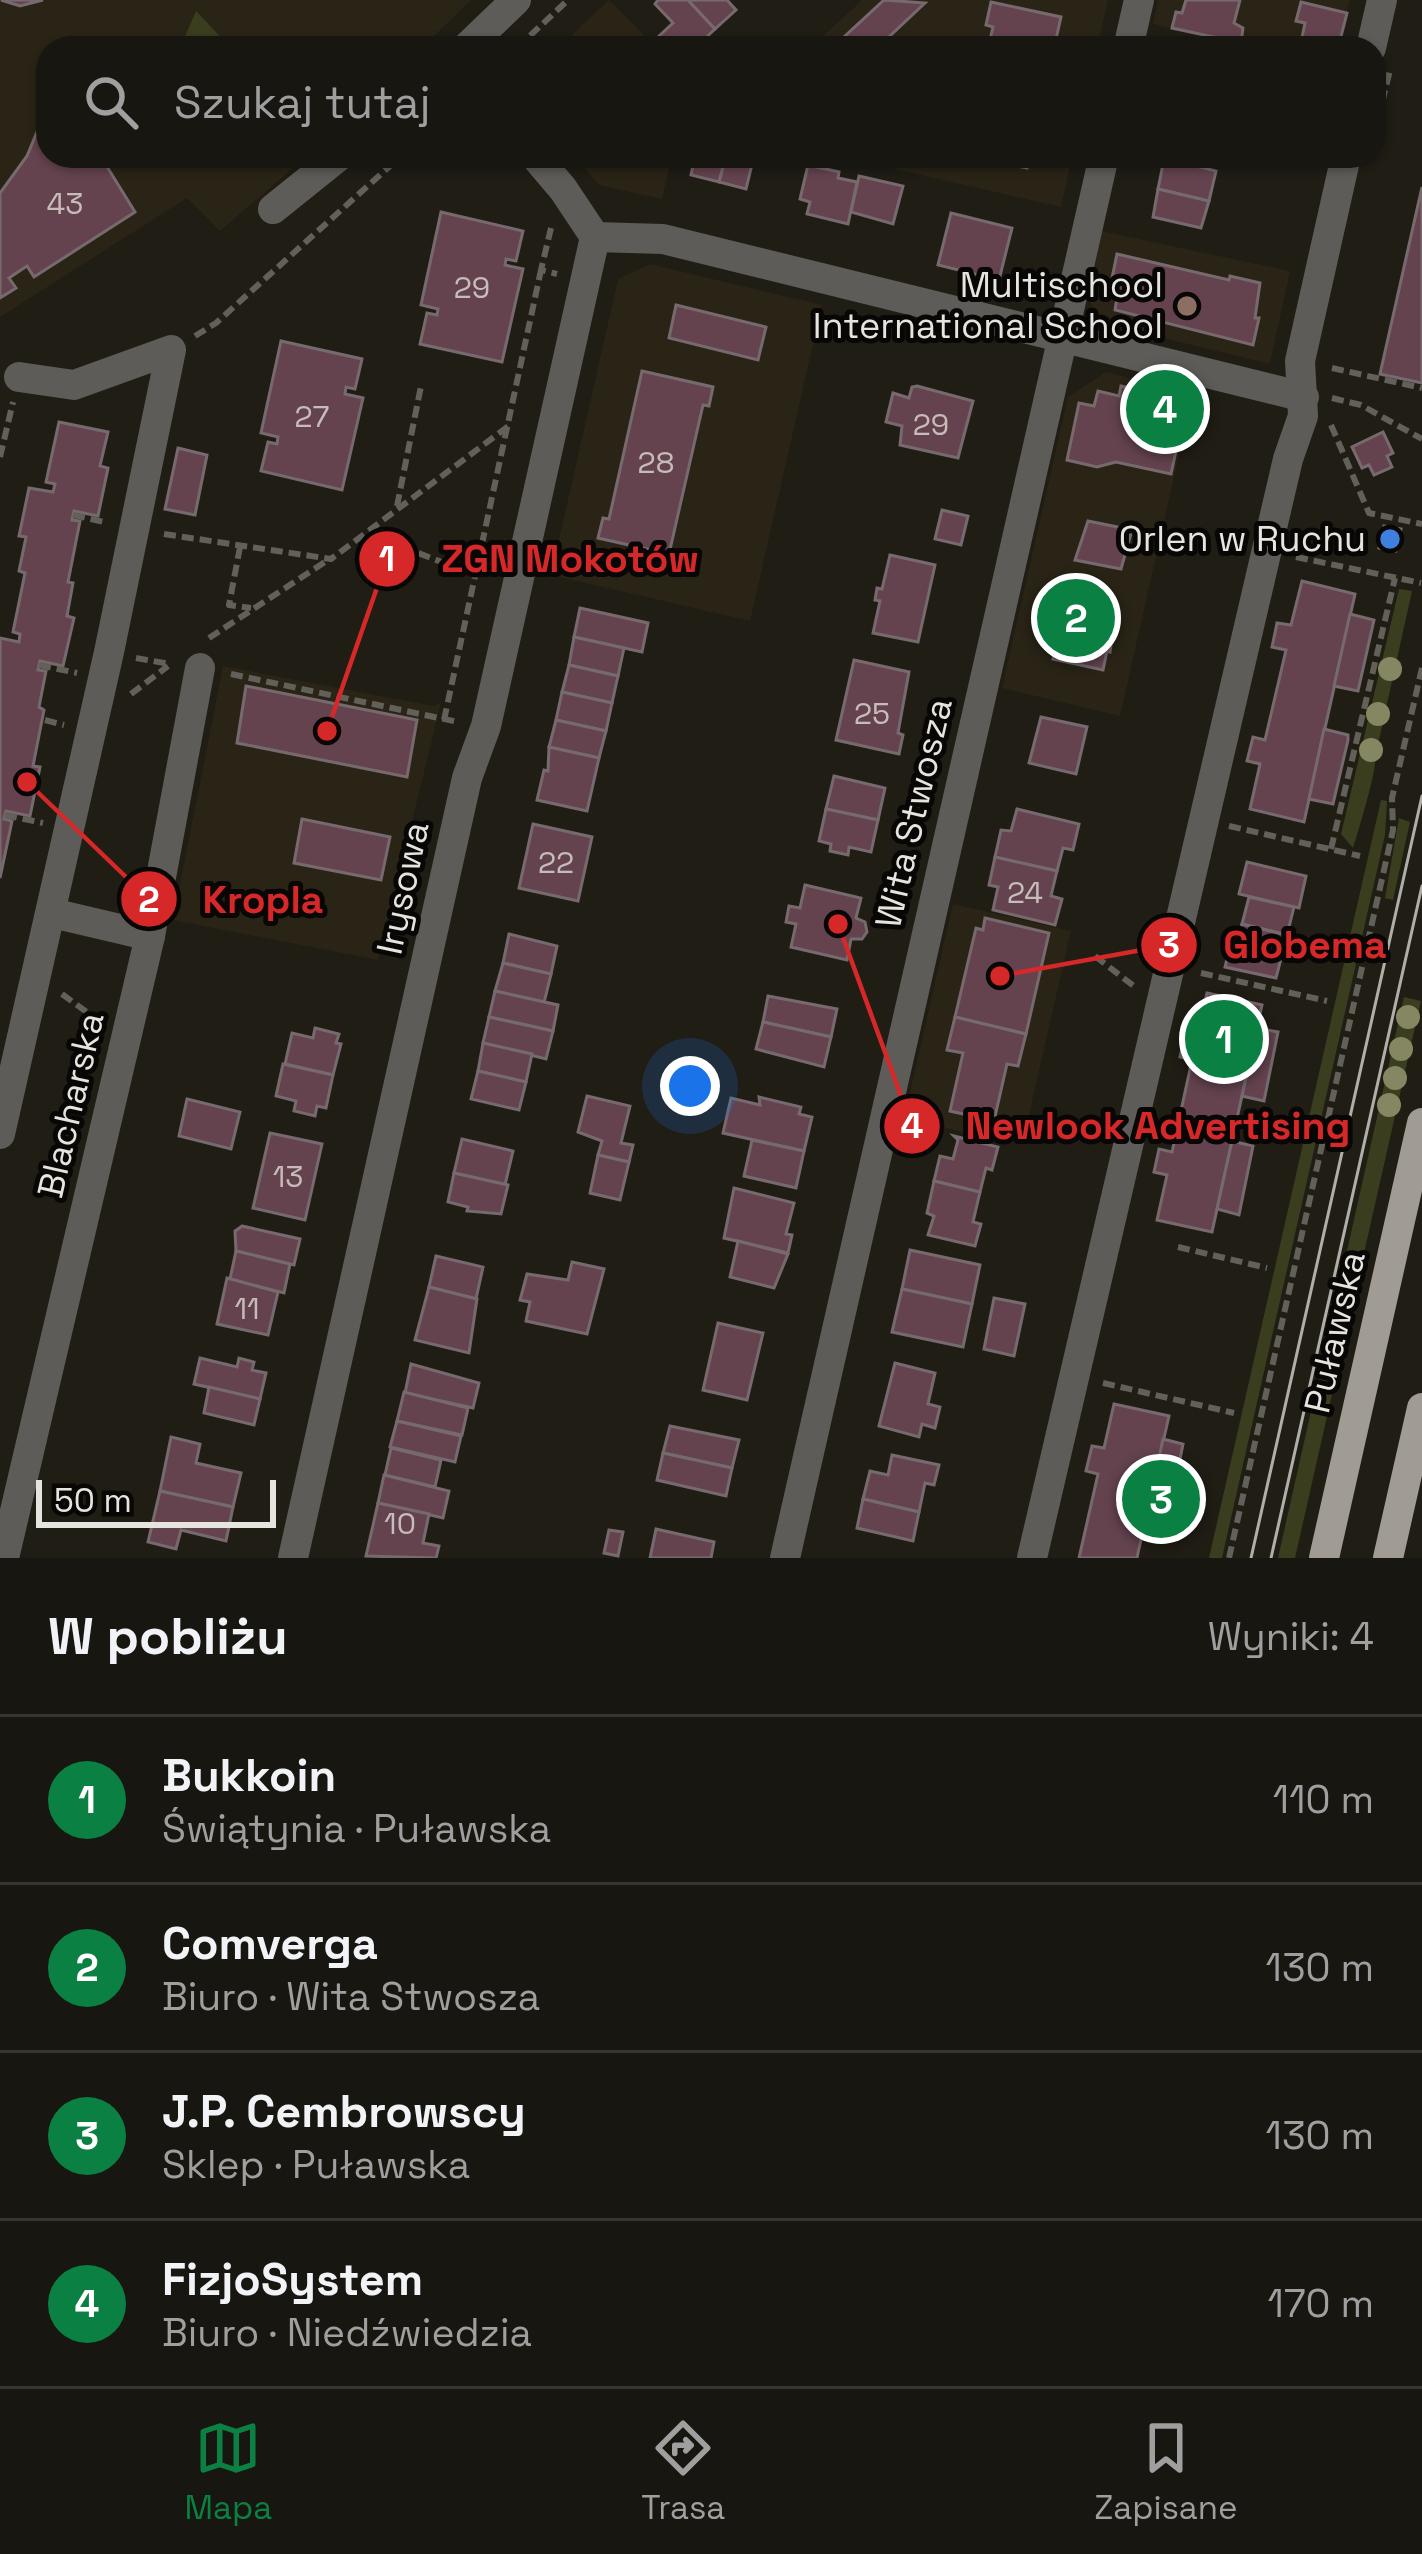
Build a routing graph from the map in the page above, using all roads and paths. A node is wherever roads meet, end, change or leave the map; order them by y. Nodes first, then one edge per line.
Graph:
1 (516, 0) edge
2 (568, 0) edge
3 (1139, 0) edge
4 (1382, 0) edge
5 (478, 36) edge
6 (530, 36) edge
7 (1131, 36) edge
8 (1374, 36) edge
9 (324, 168) edge
10 (388, 168) edge
11 (545, 168) edge
12 (1101, 168) edge
13 (1343, 168) edge
14 (273, 209) dead end
15 (595, 237) junction
16 (541, 270) dead end
17 (1064, 338) junction
18 (171, 350) junction
19 (1324, 367) dead end
20 (19, 377) joint
21 (421, 386) dead end
22 (1422, 388) edge
23 (1316, 407) junction
24 (510, 425) junction
25 (1422, 439) edge
26 (2, 445) edge
27 (0, 457) edge
28 (396, 510) junction
29 (1422, 524) edge
30 (134, 528) junction
31 (370, 530) junction
32 (240, 548) junction
33 (1266, 551) junction
34 (331, 559) junction
35 (475, 575) junction
36 (1395, 578) junction
37 (1421, 583) edge
38 (252, 608) junction
39 (109, 652) junction
40 (192, 658) junction
41 (1422, 668) edge
42 (96, 707) junction
43 (444, 720) junction
44 (486, 726) junction
45 (1202, 820) junction
46 (1331, 849) junction
47 (1360, 856) dead end
48 (52, 913) junction
49 (150, 936) junction
50 (1095, 956) dead end
51 (1165, 979) junction
52 (36, 980) junction
53 (1327, 1001) dead end
54 (126, 1042) junction
55 (1422, 1123) edge
56 (0, 1134) edge
57 (1178, 1246) dead end
58 (1267, 1268) dead end
59 (1074, 1376) junction
60 (1422, 1408) edge
61 (1234, 1413) dead end
62 (4, 1558) edge
63 (293, 1558) edge
64 (785, 1558) edge
65 (1032, 1558) edge
66 (1228, 1558) edge
67 (1324, 1558) edge
68 (1388, 1558) edge

1 - 5 street
2 - 6 path
3 - 7 street
4 - 8 street
9 - 14 street
10 - 18 path
11 - 15 street
12 - 17 street, Wita Stwosza
13 - 23 street
15 - 17 street
15 - 44 street, Irysowa
16 - 24 path
17 - 23 street
17 - 64 street, Wita Stwosza
18 - 20 street
18 - 30 street
19 - 22 path
20 - 26 path
21 - 28 path
23 - 25 path
23 - 29 path
23 - 33 street
24 - 28 path
24 - 35 path
26 - 27 path
28 - 31 path
30 - 32 path
30 - 39 street
31 - 34 path
31 - 35 path
32 - 34 path
32 - 38 path
33 - 36 path
33 - 45 street
34 - 38 path
35 - 43 path
36 - 37 path
36 - 46 path
38 - 40 path
39 - 40 path
39 - 42 street
40 - 42 path
40 - 43 path
40 - 49 street, Blacharska
41 - 66 path
42 - 48 street
43 - 44 path
44 - 63 street, Irysowa
45 - 46 path
45 - 51 street
46 - 47 path
48 - 49 street
48 - 52 street
49 - 54 street, Blacharska
50 - 51 path
51 - 53 path
51 - 59 street
52 - 54 path
52 - 56 street
54 - 62 street, Blacharska
55 - 67 main road, Puławska
57 - 58 path
59 - 61 path
59 - 65 street
60 - 68 main road

